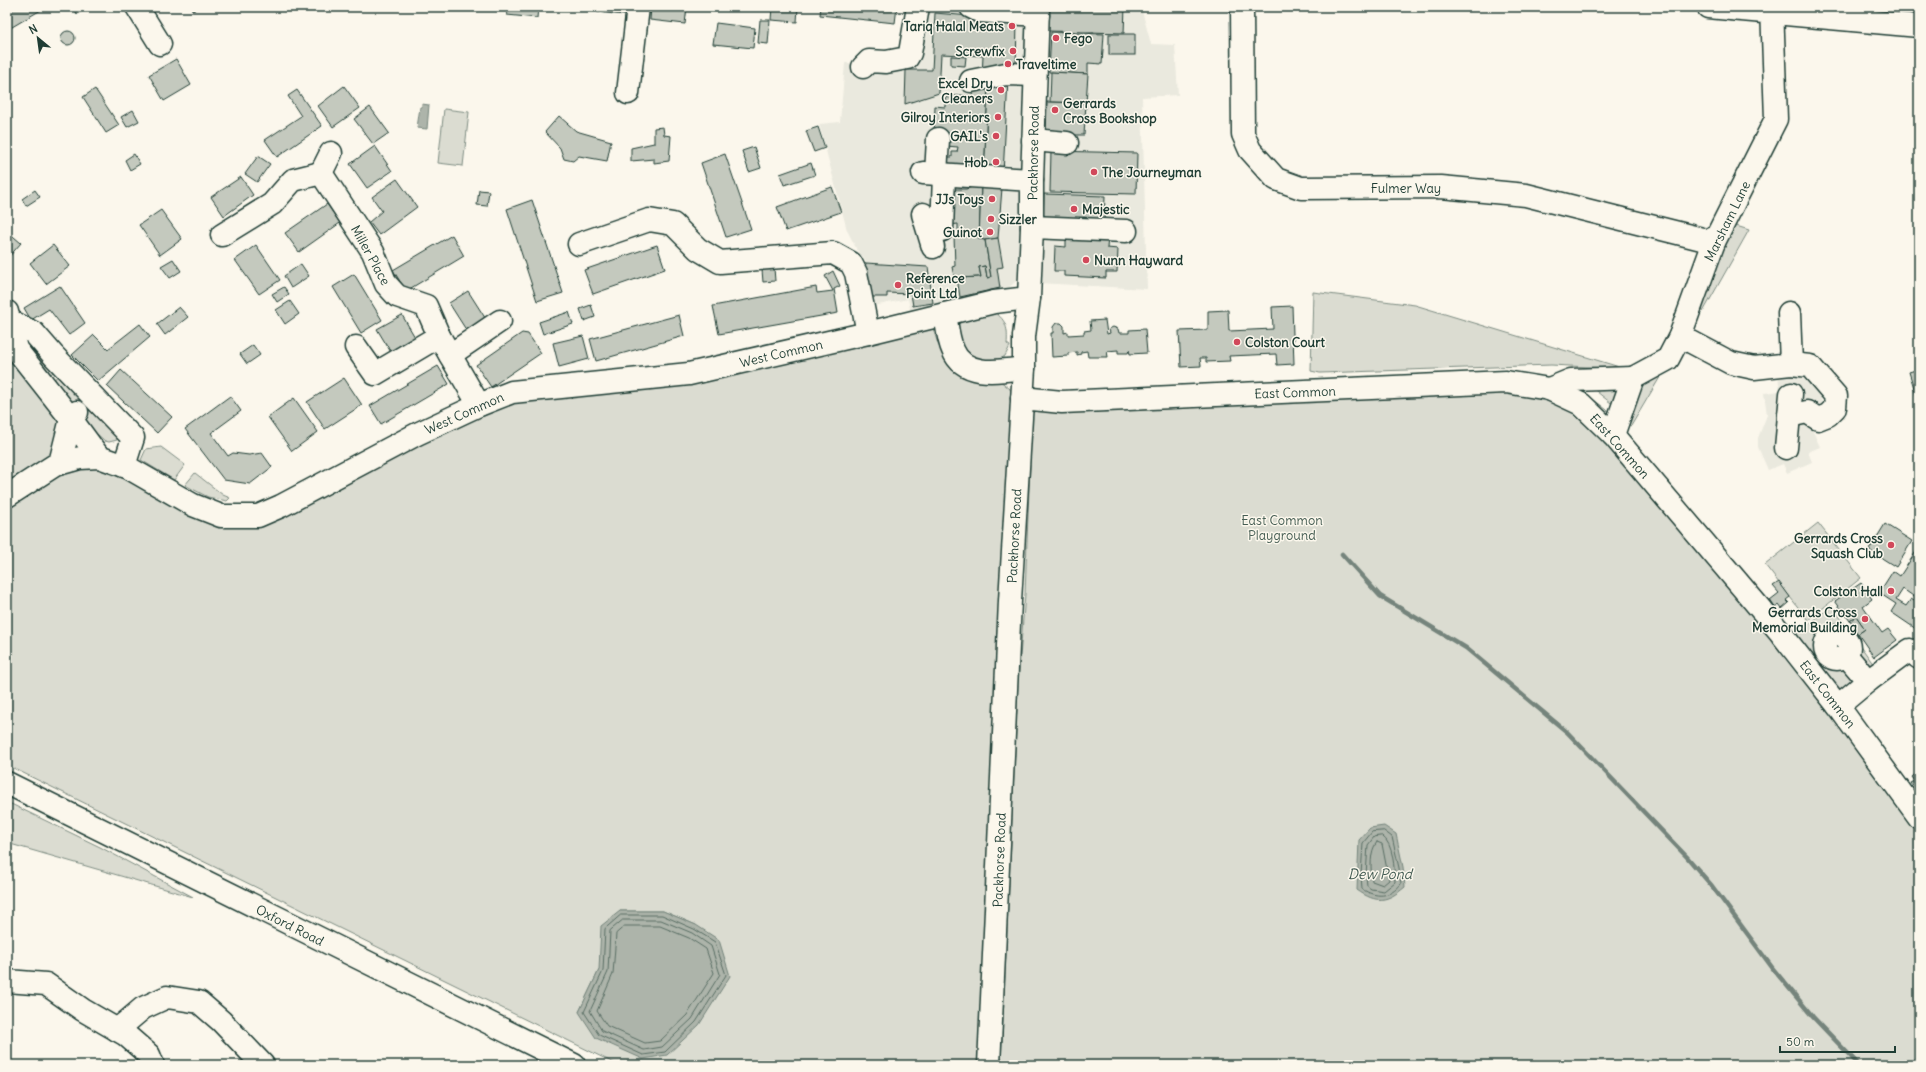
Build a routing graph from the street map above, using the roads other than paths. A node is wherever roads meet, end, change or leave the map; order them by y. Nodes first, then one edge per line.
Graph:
1 (137, 7) edge
2 (638, 7) edge
3 (918, 7) edge
4 (971, 7) edge
5 (1242, 7) edge
6 (1708, 7) edge
7 (1772, 10) edge
8 (1038, 11) edge
9 (1919, 26) edge
10 (160, 44) dead end
11 (863, 67) dead end
12 (1035, 75) junction
13 (971, 81) dead end
14 (628, 93) dead end
15 (938, 139) dead end
16 (1033, 140) junction
17 (1066, 143) dead end
18 (331, 153) dead end
19 (321, 173) junction
20 (934, 174) junction
21 (1032, 180) junction
22 (923, 214) dead end
23 (1032, 227) junction
24 (1126, 232) dead end
25 (222, 235) dead end
26 (1714, 242) junction
27 (579, 244) dead end
28 (1028, 298) junction
29 (1789, 313) dead end
30 (945, 314) junction
31 (9, 316) edge
32 (500, 321) dead end
33 (868, 333) junction
34 (439, 336) junction
35 (1680, 336) junction
36 (356, 347) dead end
37 (450, 355) junction
38 (1791, 364) junction
39 (64, 366) junction
40 (1024, 368) junction
41 (1633, 378) junction
42 (44, 386) junction
43 (1549, 389) junction
44 (1791, 394) dead end
45 (92, 396) junction
46 (1022, 398) junction
47 (479, 405) junction
48 (1789, 416) junction
49 (71, 419) junction
50 (1613, 434) junction
51 (1786, 448) dead end
52 (99, 457) junction
53 (60, 463) junction
54 (124, 466) junction
55 (7, 496) edge
56 (1919, 658) edge
57 (1810, 671) junction
58 (1868, 681) junction
59 (1838, 706) junction
60 (7, 783) edge
61 (1919, 817) edge
62 (7, 981) edge
63 (117, 1030) junction
64 (153, 1065) edge
65 (263, 1065) edge
66 (574, 1065) edge
67 (989, 1065) edge

1 - 10 street
2 - 14 street
3 - 11 street
4 - 8 street
5 - 26 street, Fulmer Way
6 - 7 street
7 - 9 street
7 - 26 street, Marsham Lane
8 - 12 street, Packhorse Road
12 - 13 street
12 - 16 street, Packhorse Road
15 - 20 street
16 - 17 street
16 - 21 street, Packhorse Road
18 - 19 street
19 - 25 street
19 - 34 street, Miller Place
20 - 21 street
20 - 22 street
21 - 23 street, Packhorse Road
23 - 24 street
23 - 28 street, Packhorse Road
26 - 35 street, Marsham Lane
27 - 33 street
28 - 30 street, West Common
28 - 40 street, Packhorse Road
29 - 38 street
30 - 33 street, West Common
30 - 40 street
31 - 39 street
31 - 42 street
32 - 37 street
33 - 47 street, West Common
34 - 36 street
34 - 37 street, Miller Place
35 - 38 street
35 - 41 street, Marsham Lane
37 - 47 street, Miller Place
38 - 48 street
39 - 42 street
39 - 45 street
40 - 46 street, Packhorse Road
41 - 43 street
41 - 50 street
42 - 49 street
43 - 46 street, East Common
43 - 50 street, East Common
44 - 48 street
45 - 49 street
45 - 54 street
46 - 67 street, Packhorse Road
47 - 54 street, West Common
48 - 51 street
49 - 52 street
49 - 53 street
50 - 57 street, East Common
52 - 53 street, West Common
52 - 54 street, West Common
53 - 55 street, West Common
56 - 58 street
57 - 58 street
57 - 59 street, East Common
58 - 59 street
59 - 61 street, East Common
60 - 66 street, Oxford Road
62 - 63 street
63 - 64 street
63 - 65 street

